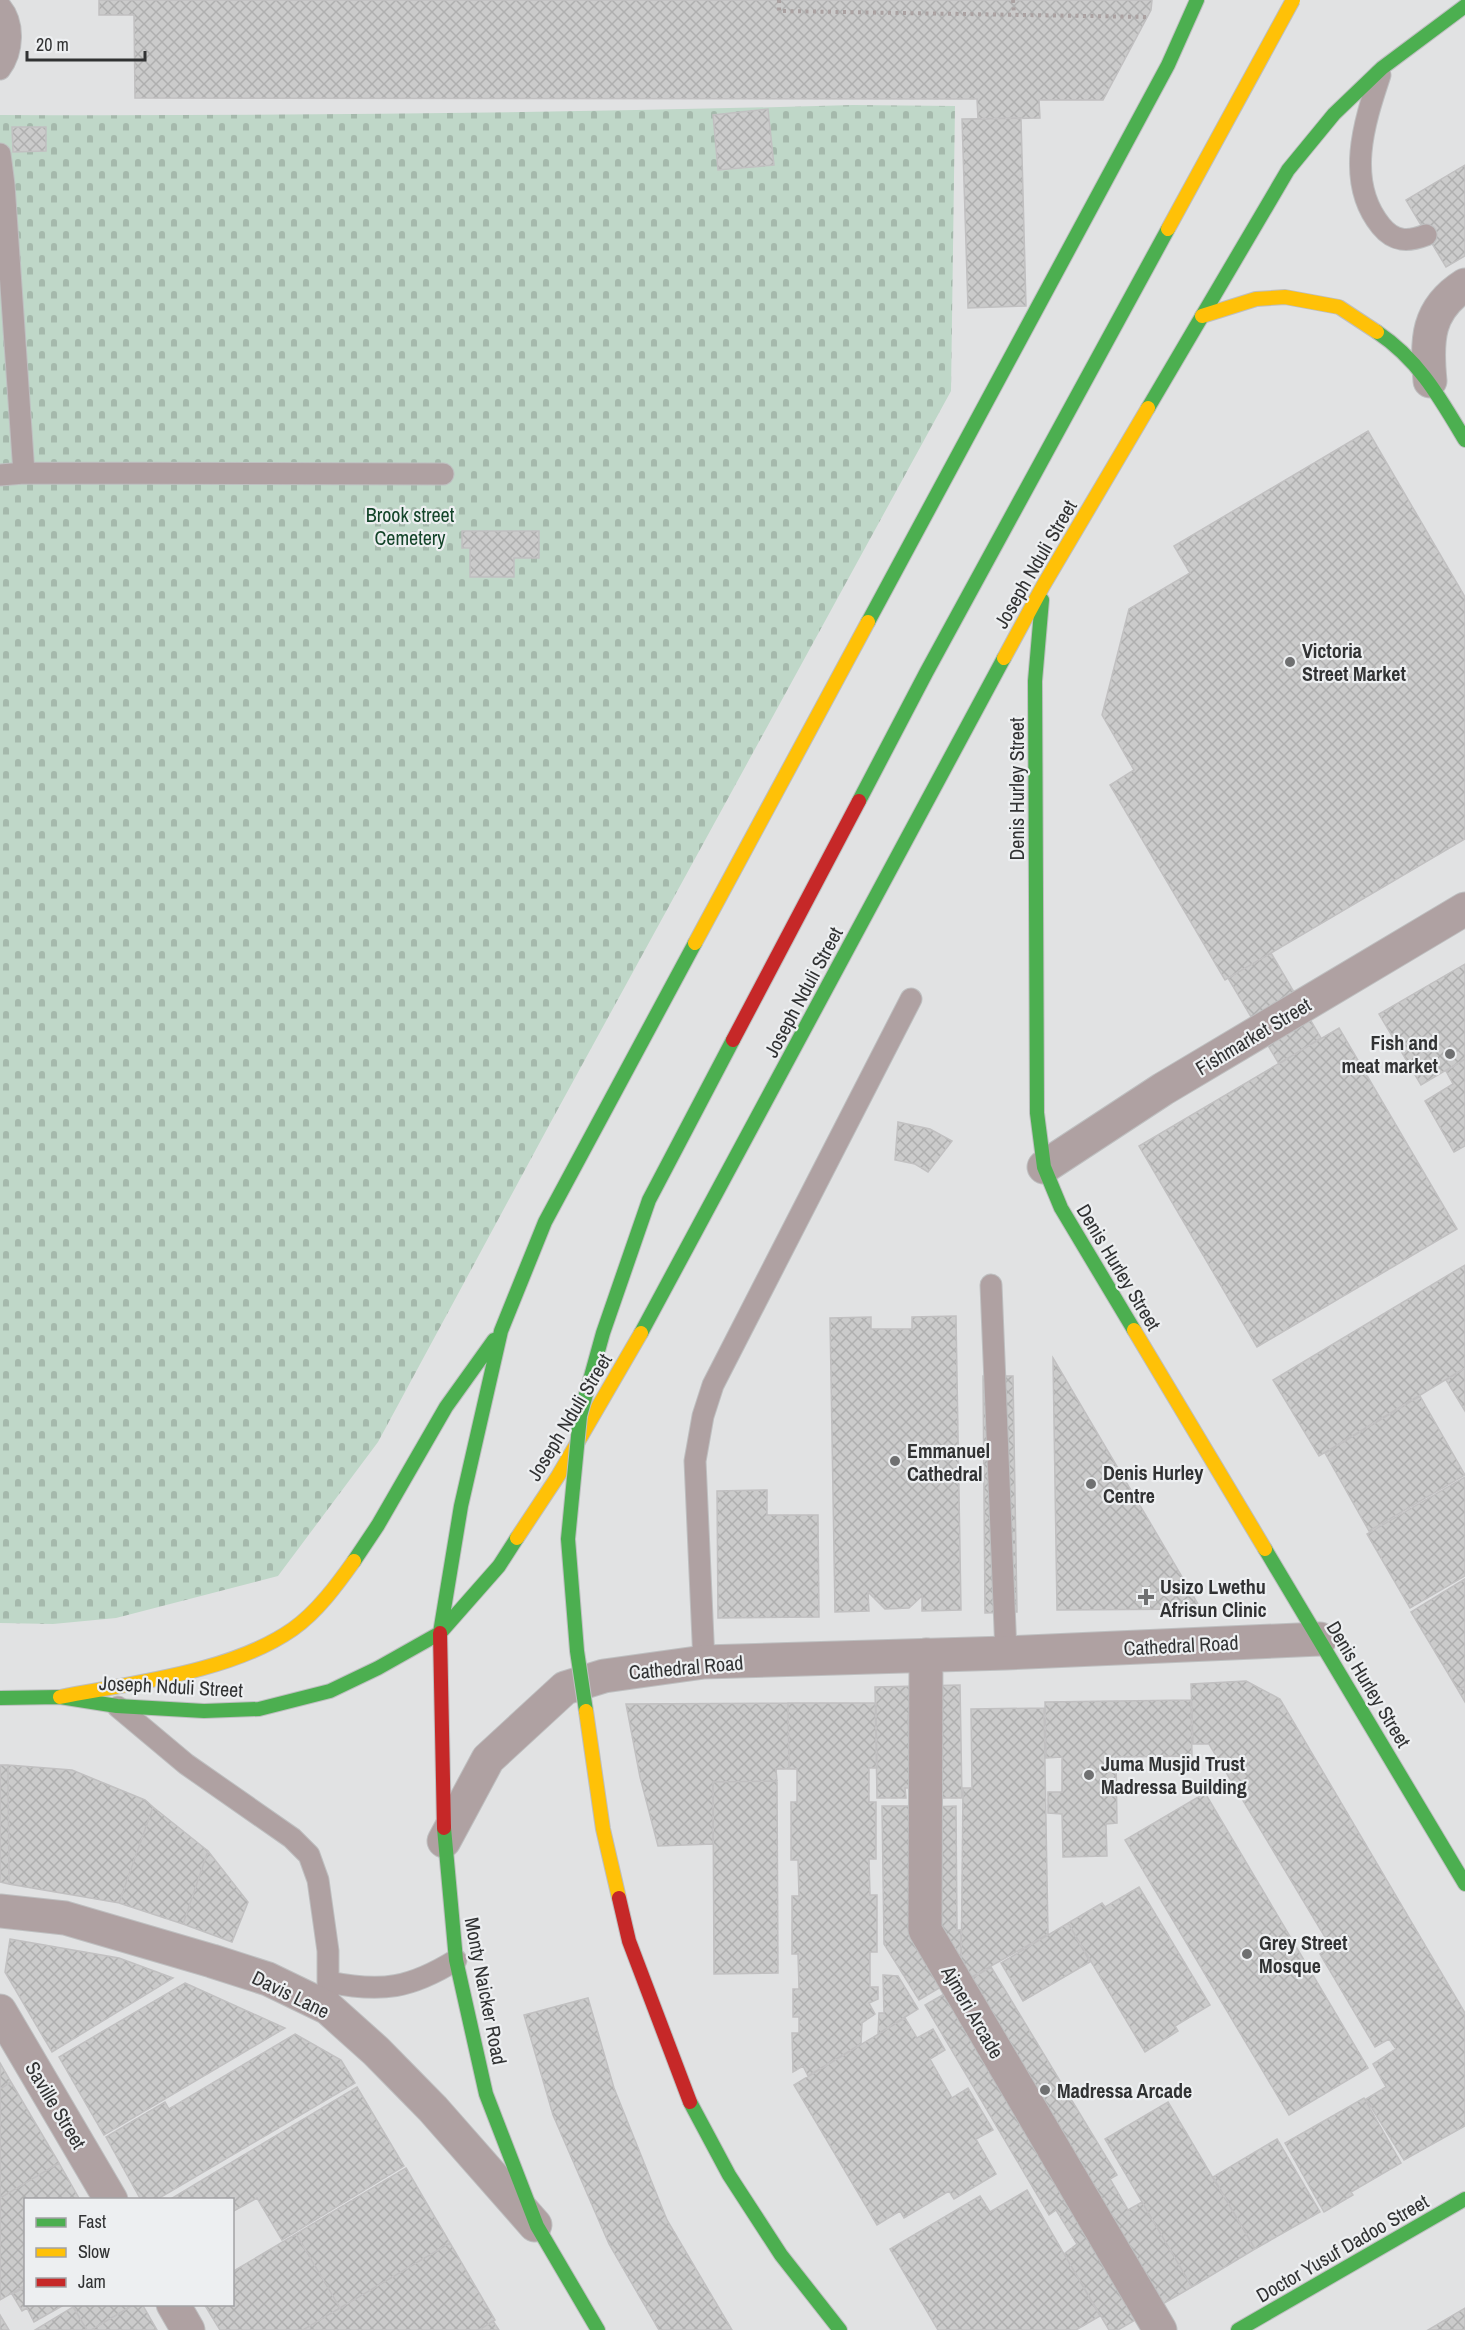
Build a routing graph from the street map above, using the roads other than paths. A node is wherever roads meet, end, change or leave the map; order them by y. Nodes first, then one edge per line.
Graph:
1 (1197, 0) edge
2 (1293, 0) edge
3 (0, 6) edge
4 (1465, 6) edge
5 (1382, 68) junction
6 (0, 69) edge
7 (0, 154) edge
8 (1426, 235) dead end
9 (1465, 285) edge
10 (1202, 316) junction
11 (1430, 381) junction
12 (1465, 440) edge
13 (24, 473) junction
14 (443, 474) dead end
15 (0, 475) edge
16 (1043, 586) junction
17 (1465, 909) edge
18 (911, 999) dead end
19 (1044, 1167) junction
20 (991, 1285) dead end
21 (501, 1331) junction
22 (440, 1633) junction
23 (1320, 1639) junction
24 (1006, 1653) junction
25 (926, 1656) junction
26 (704, 1662) junction
27 (60, 1697) junction
28 (0, 1698) edge
29 (117, 1706) junction
30 (444, 1841) junction
31 (1465, 1884) edge
32 (0, 1911) edge
33 (456, 1960) junction
34 (329, 1995) junction
35 (0, 2011) edge
36 (110, 2198) edge
37 (1465, 2199) edge
38 (537, 2226) junction
39 (174, 2306) edge
40 (188, 2330) edge
41 (598, 2330) edge
42 (840, 2330) edge
43 (1160, 2330) edge
44 (1238, 2330) edge

1 - 21 main road
2 - 42 main road, bridge
3 - 6 lane
4 - 5 main road, Joseph Nduli Street
5 - 8 lane
5 - 10 main road, Joseph Nduli Street
7 - 13 lane
9 - 11 street
10 - 11 main road
10 - 16 main road, Joseph Nduli Street
11 - 12 main road
13 - 14 lane
13 - 15 lane
16 - 19 main road, Denis Hurley Street
16 - 22 main road, Joseph Nduli Street
17 - 19 street, Fishmarket Street
18 - 26 lane
19 - 23 main road, Denis Hurley Street
20 - 24 lane
21 - 22 main road, Monty Naicker Road
21 - 27 main road
22 - 29 main road, Joseph Nduli Street
22 - 30 main road, Monty Naicker Road
23 - 24 street, Cathedral Road
23 - 31 main road, Denis Hurley Street
24 - 25 street, Cathedral Road
25 - 26 street, Cathedral Road
25 - 43 street, Ajmeri Arcade
26 - 30 street, Cathedral Road
27 - 28 main road, Joseph Nduli Street
27 - 29 main road, Joseph Nduli Street
29 - 34 lane
30 - 33 main road, Monty Naicker Road
32 - 34 street, Davis Lane
33 - 34 lane
33 - 38 main road, Monty Naicker Road
34 - 38 street, Davis Lane
35 - 36 street, Saville Street
37 - 44 main road, Doctor Yusuf Dadoo Street
38 - 41 main road, Monty Naicker Road
39 - 40 street

